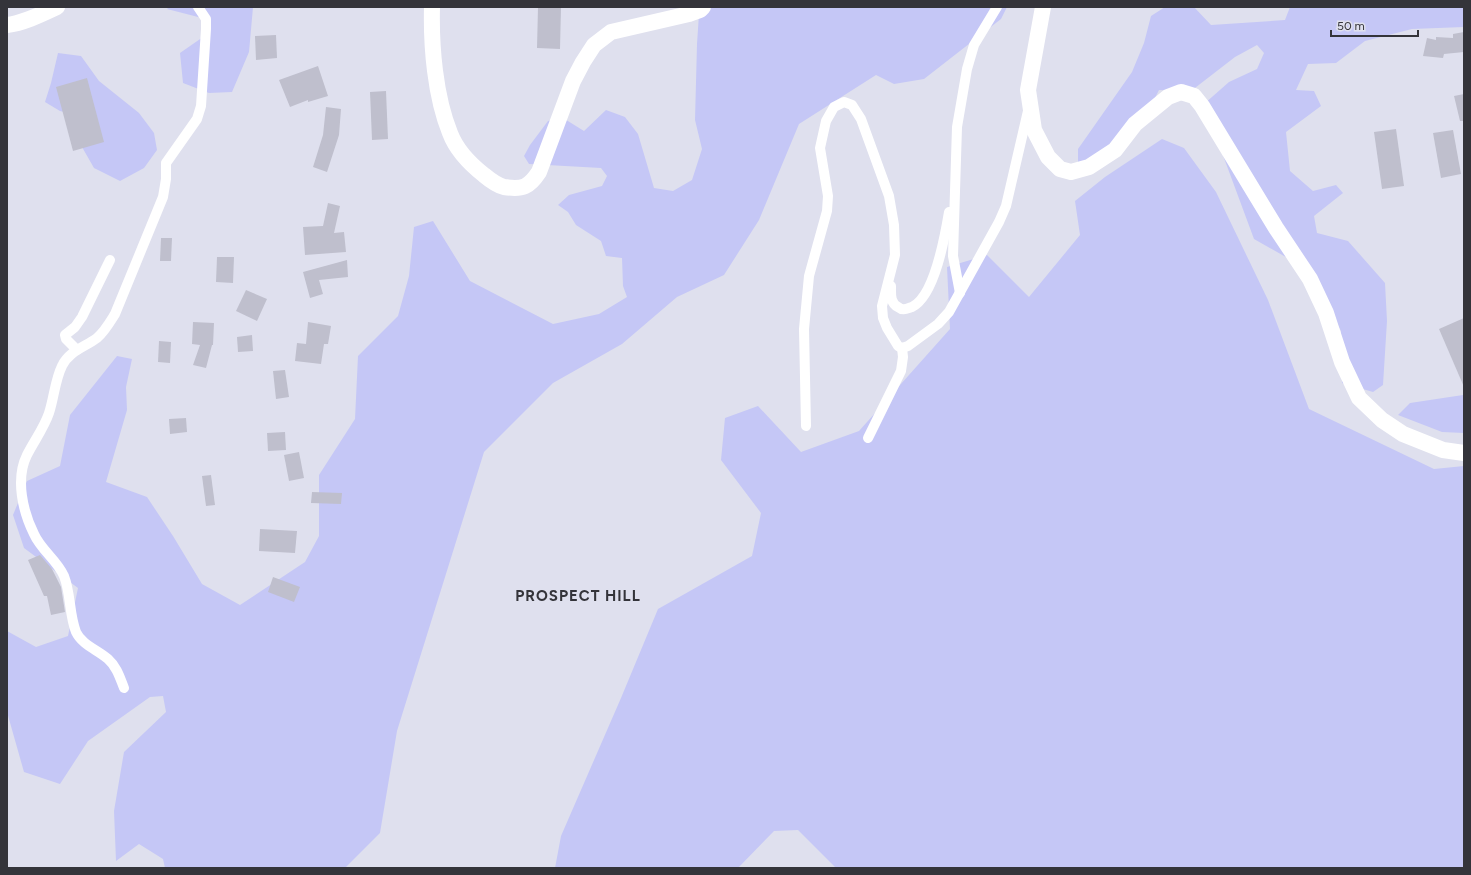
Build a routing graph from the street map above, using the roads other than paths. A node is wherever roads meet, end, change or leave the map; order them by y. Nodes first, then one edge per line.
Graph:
1 (57, 7) edge
2 (198, 7) edge
3 (432, 7) edge
4 (703, 7) edge
5 (997, 7) edge
6 (1044, 7) edge
7 (7, 25) edge
8 (1030, 103) junction
9 (955, 185) junction
10 (110, 260) dead end
11 (891, 272) junction
12 (960, 293) junction
13 (902, 348) junction
14 (77, 350) junction
15 (806, 426) dead end
16 (868, 438) dead end
17 (1464, 453) edge
18 (124, 688) dead end

1 - 7 highway
2 - 14 street
3 - 4 highway
5 - 9 street
6 - 8 highway
8 - 12 street
8 - 17 highway
9 - 11 street
9 - 12 street
10 - 14 street
11 - 13 street
11 - 15 street
12 - 13 street
13 - 16 street
14 - 18 street

